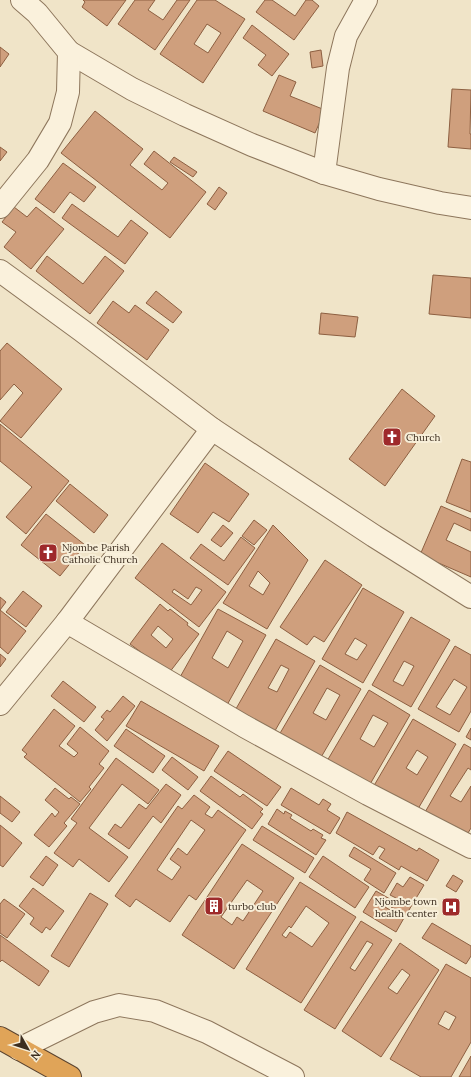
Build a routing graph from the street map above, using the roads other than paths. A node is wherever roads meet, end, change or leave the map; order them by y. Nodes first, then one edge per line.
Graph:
1 (22, 0) edge
2 (366, 0) edge
3 (69, 52) junction
4 (324, 173) junction
5 (0, 207) edge
6 (471, 208) edge
7 (0, 271) edge
8 (212, 429) junction
9 (471, 597) edge
10 (67, 622) junction
11 (0, 704) edge
12 (471, 847) edge
13 (0, 1038) edge
14 (19, 1049) junction
15 (70, 1077) edge
16 (293, 1077) edge

1 - 3 street
2 - 4 street
3 - 4 street
3 - 5 street
4 - 6 street
7 - 8 street
8 - 9 street
8 - 10 street
10 - 11 street
10 - 12 street
13 - 14 highway
14 - 15 highway
14 - 16 street

